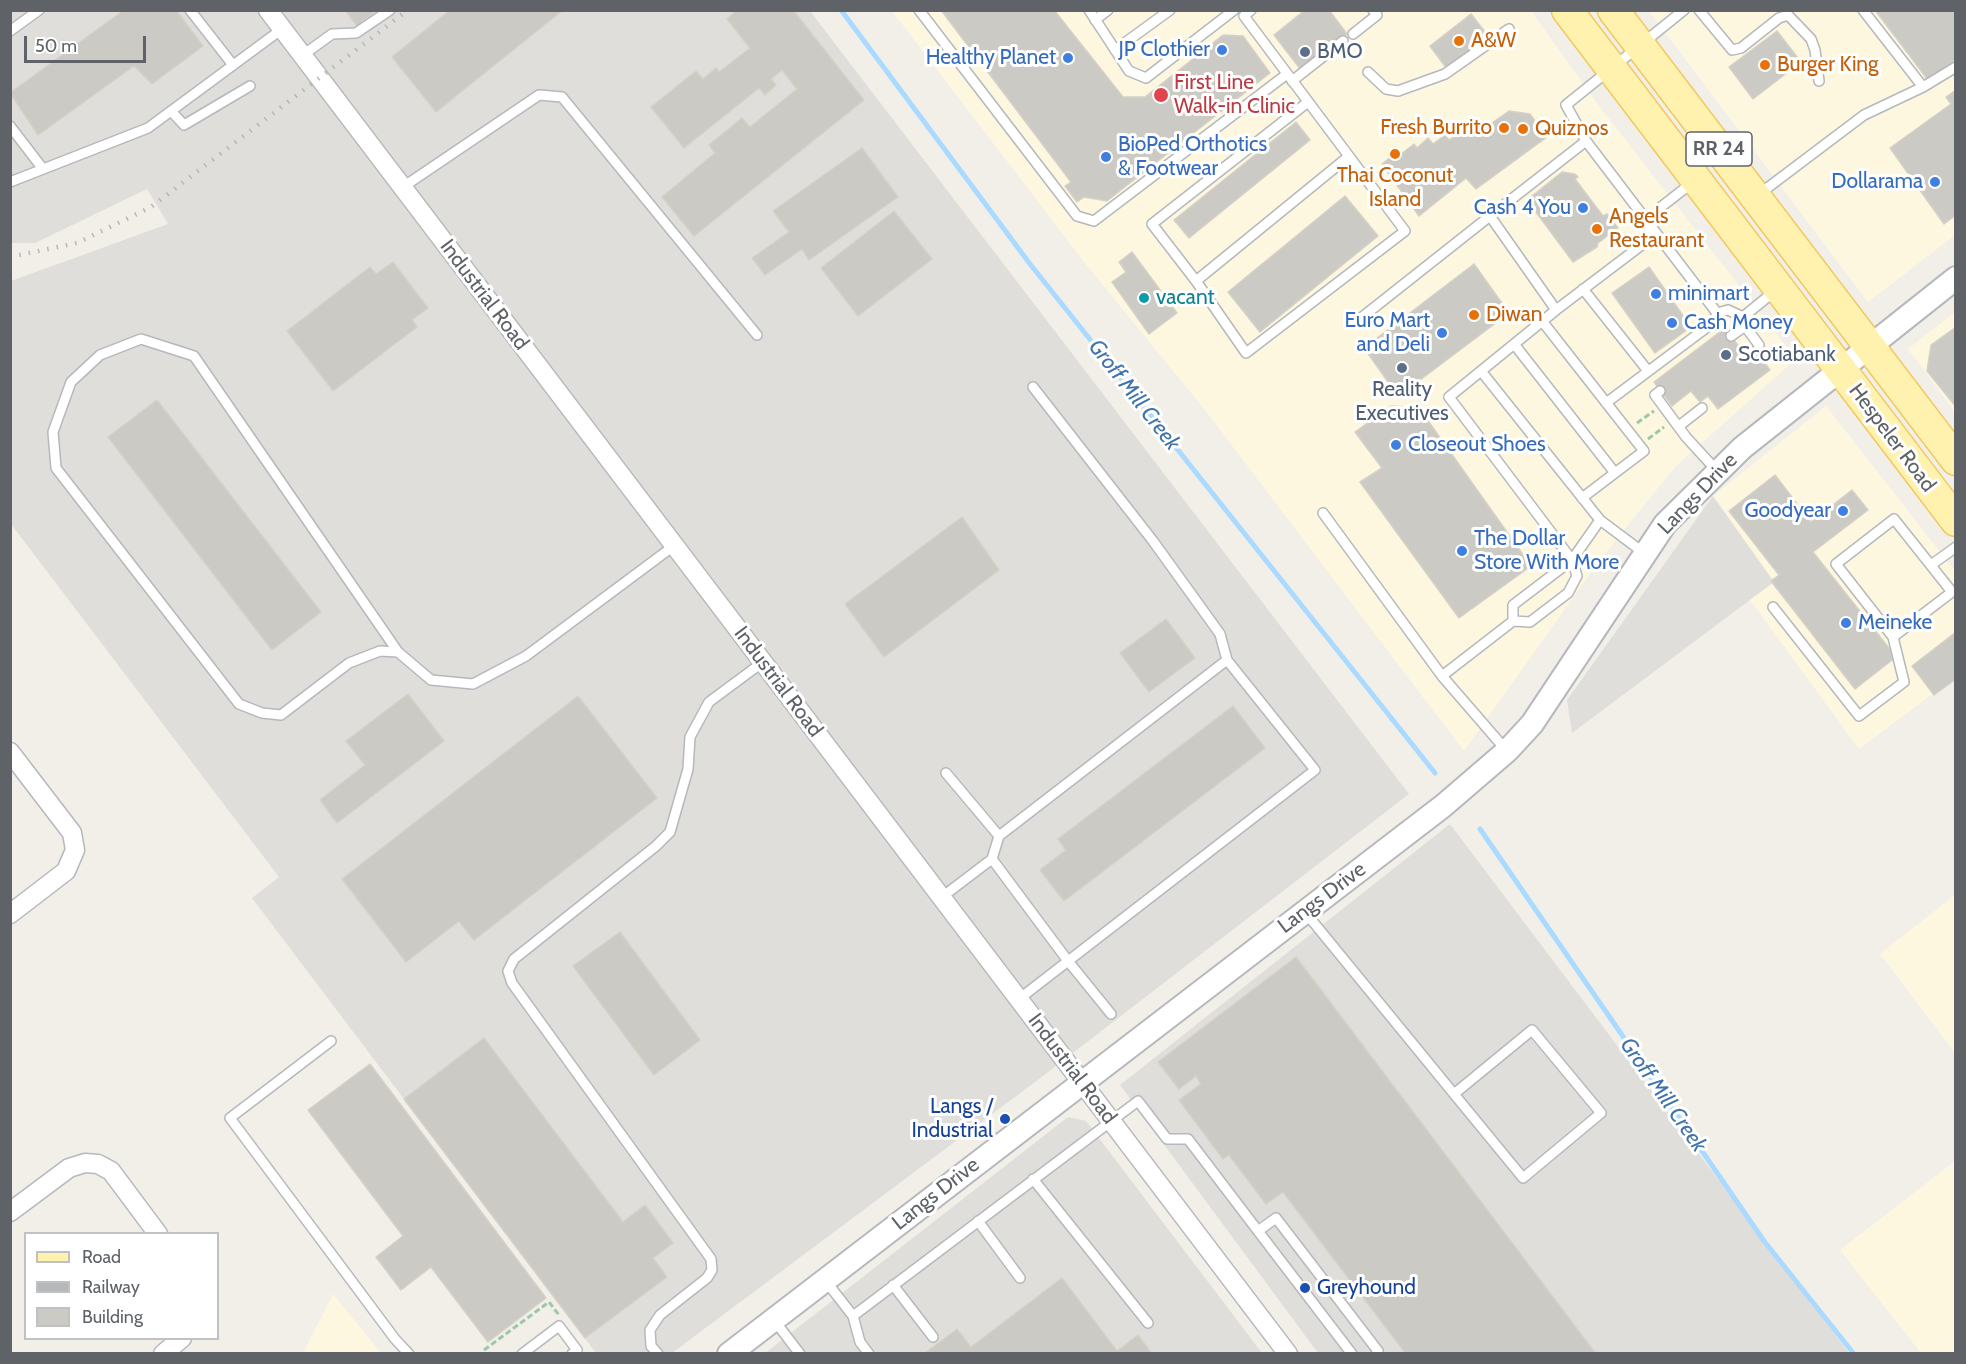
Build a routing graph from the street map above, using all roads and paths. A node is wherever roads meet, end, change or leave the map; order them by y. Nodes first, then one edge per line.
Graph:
1 (39, 10) edge
2 (190, 10) edge
3 (268, 10) edge
4 (390, 10) edge
5 (919, 10) edge
6 (1089, 10) edge
7 (1108, 10) edge
8 (1170, 10) edge
9 (1373, 10) edge
10 (1567, 10) edge
11 (1613, 10) edge
12 (1684, 10) edge
13 (1699, 10) edge
14 (1863, 10) edge
15 (1241, 12) edge
16 (1095, 21) junction
17 (282, 29) junction
18 (1509, 29) dead end
19 (10, 31) edge
20 (1353, 34) dead end
21 (1343, 41) dead end
22 (1640, 45) junction
23 (1115, 50) junction
24 (303, 55) junction
25 (233, 65) junction
26 (1956, 67) edge
27 (1611, 68) junction
28 (1368, 72) dead end
29 (1290, 78) junction
30 (1819, 81) dead end
31 (250, 86) dead end
32 (1923, 87) junction
33 (1308, 102) junction
34 (171, 111) junction
35 (10, 126) edge
36 (1586, 141) junction
37 (1348, 157) junction
38 (43, 169) junction
39 (1696, 180) junction
40 (10, 182) edge
41 (403, 187) junction
42 (1755, 197) junction
43 (1490, 216) junction
44 (1650, 226) junction
45 (1956, 278) edge
46 (1196, 281) junction
47 (1779, 288) junction
48 (1583, 289) junction
49 (1556, 310) junction
50 (1717, 313) junction
51 (1361, 318) dead end
52 (1542, 321) junction
53 (1744, 321) junction
54 (757, 335) dead end
55 (1731, 336) dead end
56 (1514, 344) junction
57 (1759, 345) dead end
58 (1868, 346) junction
59 (1840, 368) junction
60 (1481, 371) junction
61 (1648, 371) junction
62 (1033, 387) dead end
63 (1660, 391) dead end
64 (1606, 403) junction
65 (1662, 404) junction
66 (1702, 408) dead end
67 (1676, 423) junction
68 (1628, 430) junction
69 (1640, 446) junction
70 (1956, 460) edge
71 (1718, 472) junction
72 (1615, 473) junction
73 (1582, 498) junction
74 (1323, 513) dead end
75 (1600, 520) junction
76 (1956, 521) edge
77 (675, 545) junction
78 (1956, 546) edge
79 (1645, 554) junction
80 (1572, 560) junction
81 (1931, 565) junction
82 (1773, 607) dead end
83 (1513, 621) junction
84 (1893, 637) junction
85 (398, 652) junction
86 (1227, 660) junction
87 (763, 662) junction
88 (1442, 676) junction
89 (1507, 751) junction
90 (10, 752) edge
91 (946, 773) dead end
92 (999, 836) junction
93 (992, 859) junction
94 (942, 897) junction
95 (1305, 912) junction
96 (10, 914) edge
97 (1068, 961) junction
98 (1019, 999) junction
99 (1111, 1014) dead end
100 (331, 1041) dead end
101 (1082, 1082) junction
102 (1454, 1094) junction
103 (1111, 1121) junction
104 (1033, 1179) junction
105 (10, 1212) edge
106 (978, 1221) junction
107 (1258, 1231) junction
108 (157, 1232) edge
109 (1020, 1278) dead end
110 (825, 1280) junction
111 (893, 1285) junction
112 (853, 1316) junction
113 (774, 1319) junction
114 (1148, 1323) dead end
115 (933, 1337) dead end
116 (179, 1340) edge
117 (163, 1353) edge
118 (409, 1353) edge
119 (522, 1353) edge
120 (572, 1353) edge
121 (658, 1353) edge
122 (729, 1353) edge
123 (800, 1353) edge
124 (869, 1353) edge
125 (1287, 1353) edge
126 (1352, 1353) edge
127 (1376, 1353) edge

1 - 19 lane
2 - 25 lane
3 - 17 street, Industrial Road
4 - 24 lane
5 - 29 lane
6 - 16 lane
7 - 16 lane
8 - 23 lane
9 - 20 lane
10 - 27 main road, Hespeler Road / RR 24
11 - 22 main road, Hespeler Road / RR 24
12 - 22 lane
13 - 30 lane
14 - 32 lane
15 - 23 lane
15 - 29 lane
16 - 23 lane
17 - 24 street, Industrial Road
17 - 25 lane
18 - 28 lane
21 - 29 lane
22 - 27 lane
22 - 42 main road, Hespeler Road / RR 24
24 - 41 street, Industrial Road
25 - 34 lane
26 - 32 lane
27 - 36 lane
27 - 39 main road, Hespeler Road / RR 24
29 - 33 lane
31 - 34 lane
32 - 42 lane
33 - 37 lane
33 - 46 lane
34 - 38 lane
35 - 38 lane
36 - 43 lane
36 - 44 lane
37 - 46 lane
37 - 46 lane
38 - 40 lane
39 - 44 lane
39 - 47 main road, Hespeler Road / RR 24
41 - 54 lane
41 - 77 street, Industrial Road
42 - 58 main road, Hespeler Road / RR 24
43 - 49 lane
43 - 51 lane
44 - 48 lane
44 - 50 lane
45 - 58 street, Langs Drive
47 - 53 lane
47 - 59 main road, Hespeler Road / RR 24
48 - 49 lane
48 - 61 lane
49 - 52 lane
50 - 53 lane
50 - 61 lane
52 - 56 lane
52 - 64 lane
53 - 55 lane
53 - 57 lane
56 - 60 lane
56 - 72 lane
58 - 59 street, Langs Drive
58 - 70 main road, Hespeler Road / RR 24
59 - 71 street, Langs Drive
59 - 76 main road, Hespeler Road / RR 24
60 - 73 lane
60 - 80 lane
61 - 64 lane
62 - 86 lane
63 - 65 lane
64 - 68 lane
65 - 67 lane
65 - 68 path
66 - 67 lane
67 - 69 path
67 - 71 lane
68 - 69 lane
69 - 72 lane
71 - 79 street, Langs Drive
72 - 73 lane
73 - 75 lane
74 - 88 lane
75 - 79 lane
75 - 80 lane
77 - 85 lane
77 - 87 street, Industrial Road
78 - 81 lane
79 - 89 street, Langs Drive
80 - 83 lane
80 - 83 lane
81 - 84 lane
81 - 84 lane
82 - 84 lane
83 - 88 lane
85 - 85 lane
86 - 92 lane
86 - 97 lane
87 - 94 street, Industrial Road
87 - 121 lane
88 - 89 lane
89 - 95 street, Langs Drive
90 - 96 street
91 - 92 lane
92 - 93 lane
93 - 94 lane
93 - 97 lane
94 - 98 street, Industrial Road
95 - 101 street, Langs Drive
95 - 102 lane
97 - 98 lane
97 - 99 lane
98 - 101 street, Industrial Road
100 - 118 lane
101 - 103 street, Industrial Road
101 - 110 street, Langs Drive
102 - 102 lane
103 - 104 lane
103 - 107 lane
103 - 125 street, Industrial Road
104 - 106 lane
104 - 114 lane
105 - 108 street
106 - 109 lane
106 - 111 lane
107 - 126 lane
107 - 127 lane
110 - 112 lane
110 - 113 street, Langs Drive
111 - 112 lane
111 - 115 lane
112 - 124 lane
113 - 122 street, Langs Drive
113 - 123 lane
116 - 117 street
119 - 120 lane

